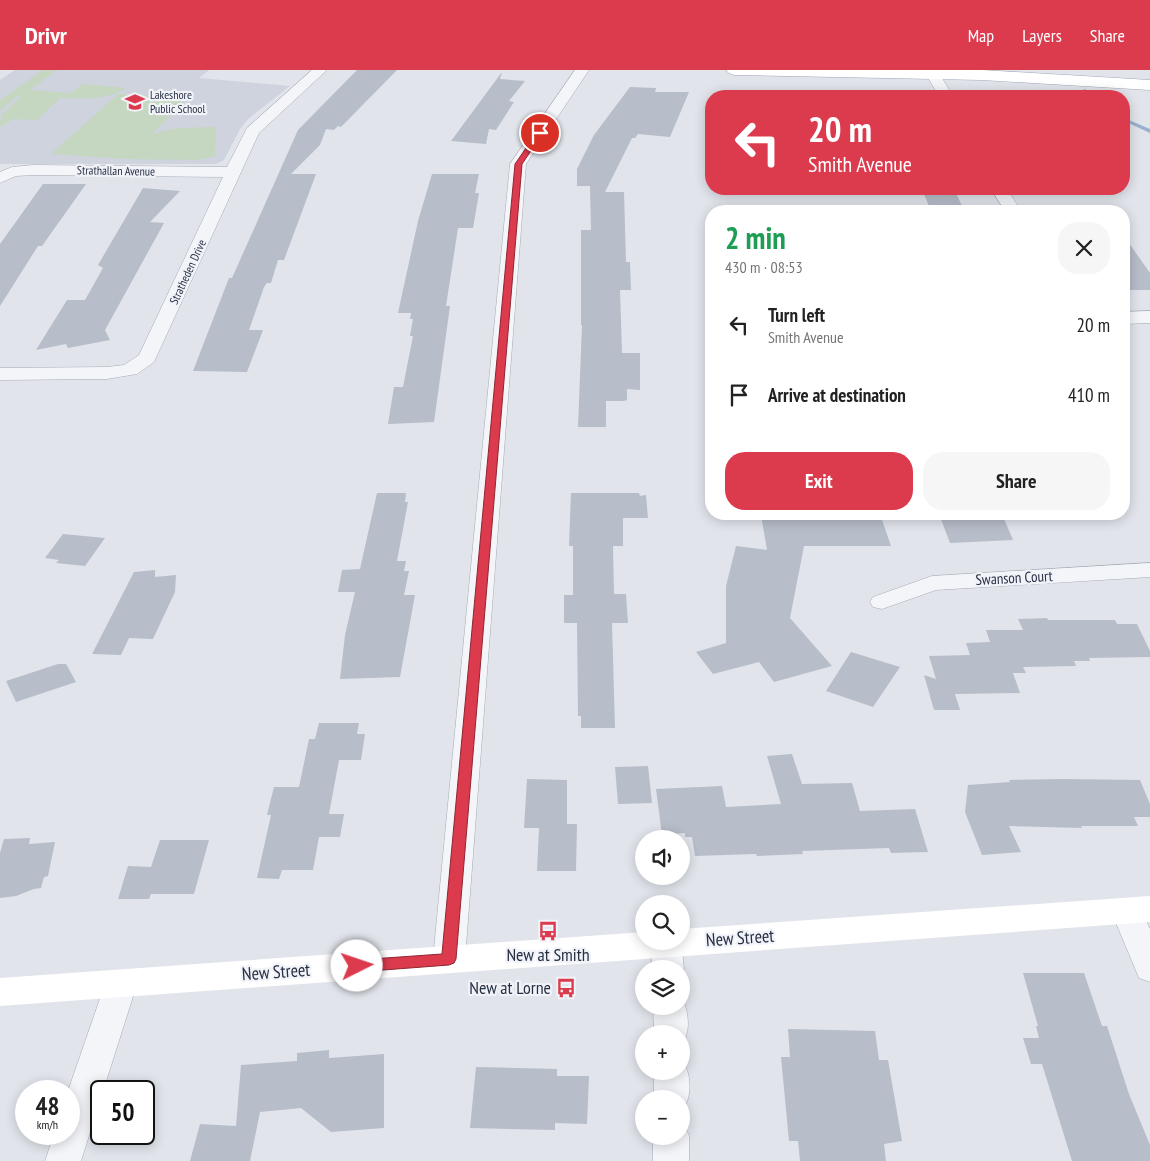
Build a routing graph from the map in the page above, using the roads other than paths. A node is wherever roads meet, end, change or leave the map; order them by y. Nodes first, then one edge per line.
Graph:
1 (320, 70) edge
2 (582, 70) edge
3 (734, 70) edge
4 (812, 71) edge
5 (932, 73) junction
6 (1150, 85) edge
7 (942, 90) edge
8 (234, 172) junction
9 (0, 178) edge
10 (1150, 317) edge
11 (1130, 318) edge
12 (0, 374) edge
13 (1150, 570) edge
14 (882, 602) dead end
15 (1139, 910) edge
16 (667, 956) edge
17 (449, 959) junction
18 (1150, 969) edge
19 (121, 984) junction
20 (0, 992) edge
21 (671, 1145) edge
22 (63, 1161) edge
23 (671, 1161) edge

1 - 8 street, Stratheden Drive
2 - 17 street
3 - 4 main road
4 - 5 main road
5 - 6 main road
5 - 7 street
8 - 9 street, Strathallan Avenue
8 - 12 street, Stratheden Drive
10 - 11 street
13 - 14 street, Swanson Court
15 - 16 main road, New Street
15 - 18 street
16 - 17 main road, New Street
17 - 19 main road, New Street
19 - 20 main road, New Street
19 - 22 street
21 - 23 street

